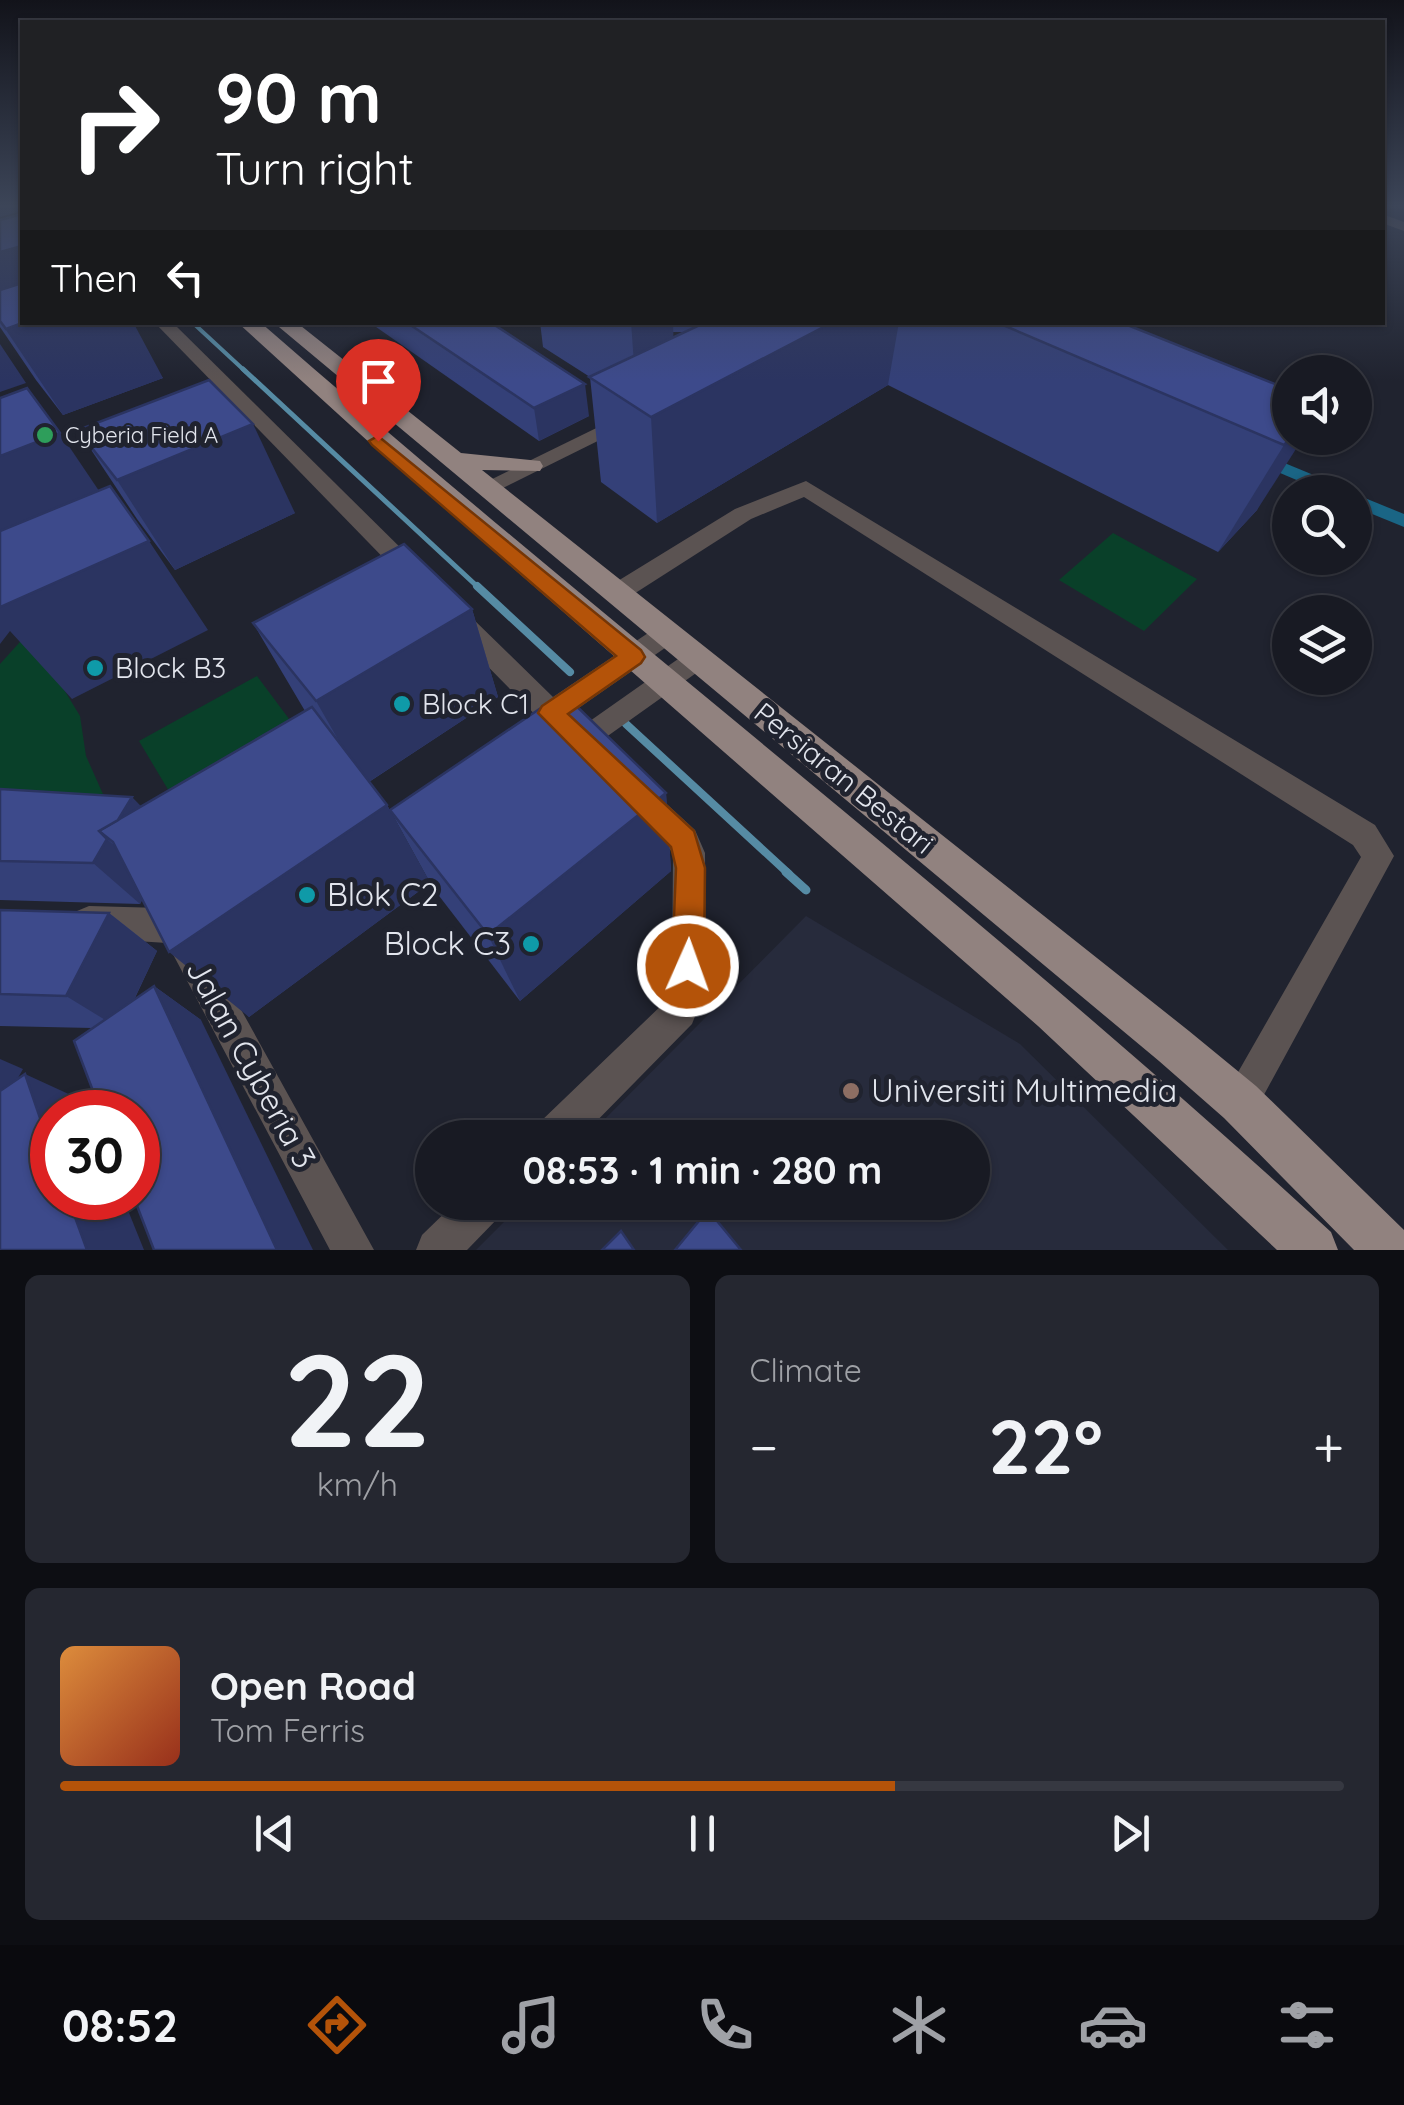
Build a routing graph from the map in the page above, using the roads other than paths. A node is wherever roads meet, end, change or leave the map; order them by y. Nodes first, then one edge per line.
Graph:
1 (165, 325) edge
2 (250, 325) edge
3 (287, 325) edge
4 (625, 420) edge
5 (454, 460) junction
6 (405, 465) junction
7 (530, 466) junction
8 (487, 487) junction
9 (522, 516) junction
10 (505, 549) junction
11 (616, 593) junction
12 (681, 647) junction
13 (633, 657) junction
14 (664, 684) junction
15 (550, 713) junction
16 (581, 743) junction
17 (54, 921) edge
18 (1240, 1102) junction
19 (570, 1120) edge
20 (468, 1220) edge
21 (353, 1250) edge
22 (437, 1250) edge
23 (1313, 1250) edge
24 (1389, 1250) edge

1 - 15 street
2 - 6 main road, Persiaran Bestari
3 - 5 main road, Persiaran Bestari
4 - 7 street
5 - 7 main road
5 - 8 main road, Persiaran Bestari
6 - 8 main road
6 - 10 main road, Persiaran Bestari
7 - 8 street
7 - 9 main road
8 - 9 main road, Persiaran Bestari
8 - 10 main road
9 - 11 main road, Persiaran Bestari
10 - 13 main road, Persiaran Bestari
11 - 12 main road, Persiaran Bestari
11 - 18 street
12 - 13 street
12 - 14 street
12 - 18 main road, Persiaran Bestari
13 - 14 main road, Persiaran Bestari
13 - 15 street
14 - 16 street
14 - 23 main road, Persiaran Bestari
15 - 16 street
16 - 19 street
17 - 21 street, Jalan Cyberia 3
18 - 24 main road, Persiaran Bestari
20 - 22 street

